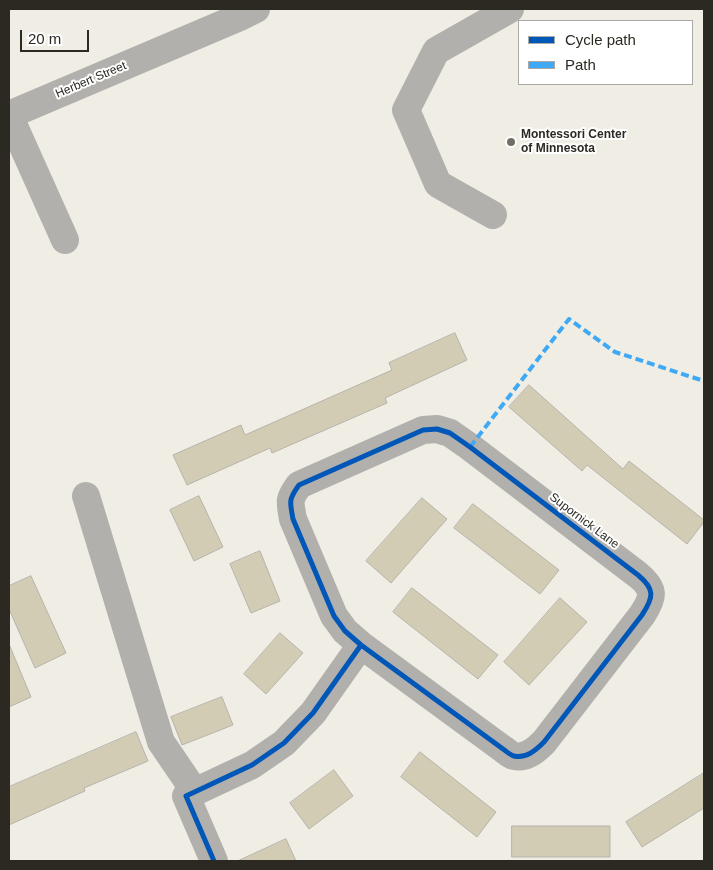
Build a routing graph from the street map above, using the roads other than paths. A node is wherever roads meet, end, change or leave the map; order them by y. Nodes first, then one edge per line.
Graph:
1 (256, 9) edge
2 (510, 9) edge
3 (9, 115) edge
4 (493, 214) dead end
5 (65, 240) dead end
6 (86, 496) dead end
7 (361, 645) junction
8 (190, 794) junction
9 (214, 861) edge

1 - 3 street, Herbert Street
2 - 4 street
3 - 5 street
6 - 8 street
7 - 7 street, Supornick Lane
7 - 8 street
8 - 9 street

